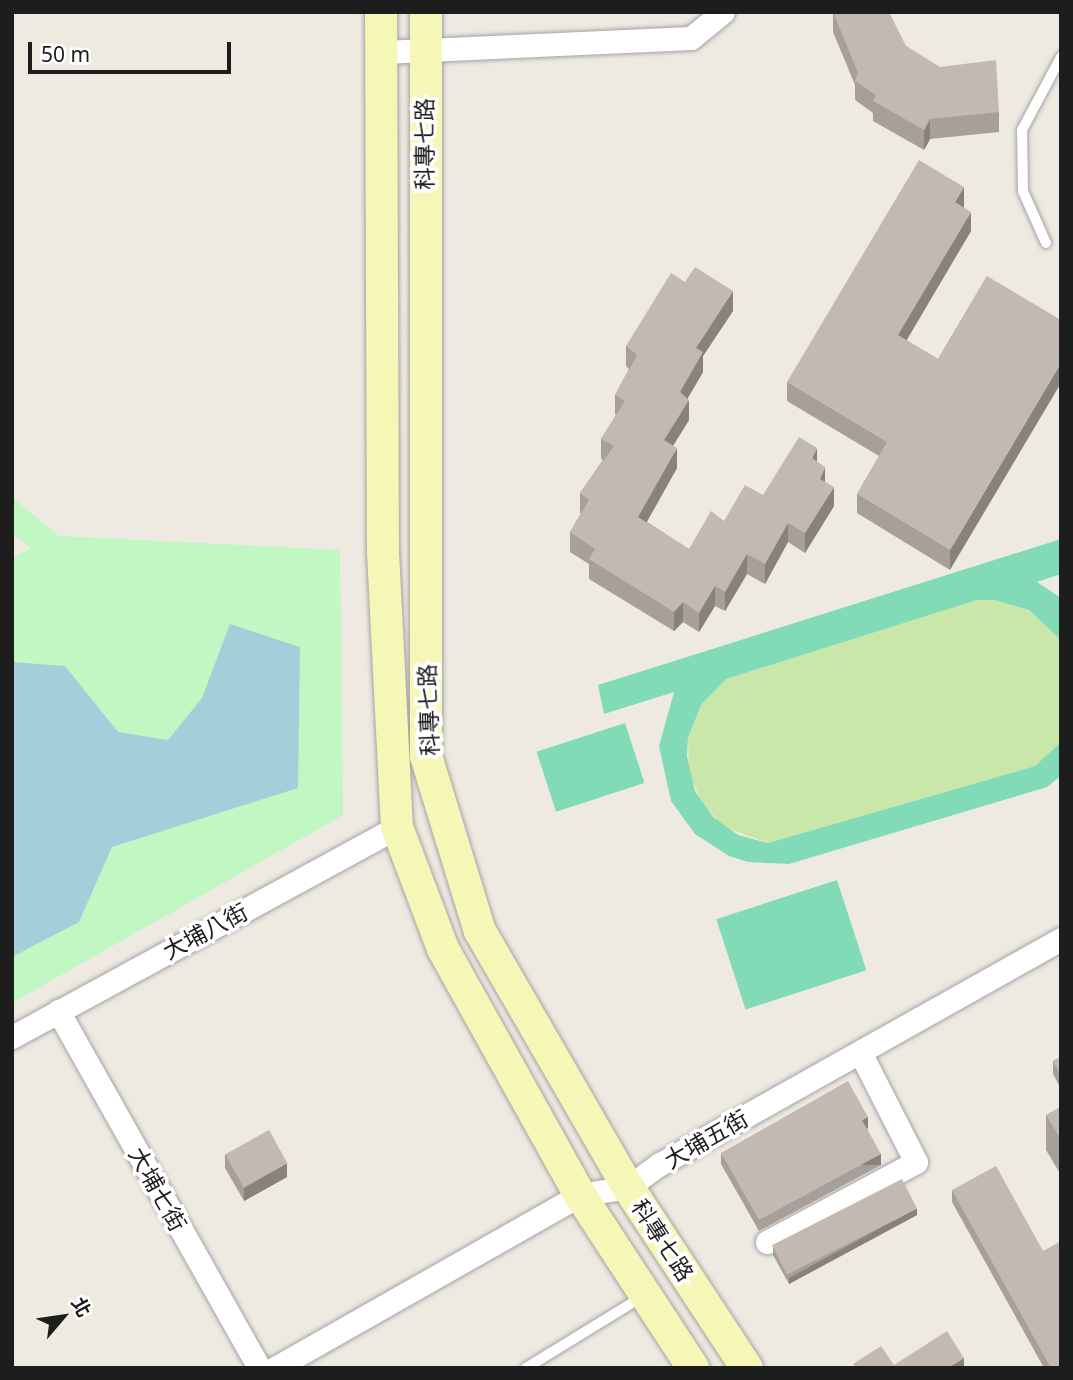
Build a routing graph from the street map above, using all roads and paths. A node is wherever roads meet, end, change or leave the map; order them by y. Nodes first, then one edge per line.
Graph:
1 (381, 12) edge
2 (426, 12) edge
3 (723, 12) edge
4 (383, 52) junction
5 (425, 52) junction
6 (1061, 57) edge
7 (1046, 243) dead end
8 (397, 827) junction
9 (1061, 939) edge
10 (58, 1011) junction
11 (12, 1037) edge
12 (860, 1052) junction
13 (628, 1187) junction
14 (580, 1195) junction
15 (767, 1242) dead end
16 (644, 1295) junction
17 (259, 1368) edge
18 (275, 1368) edge
19 (526, 1368) edge
20 (693, 1368) edge
21 (747, 1368) edge

1 - 4 street, 科專七路
2 - 5 street, 科專七路
3 - 5 street
4 - 5 street
4 - 8 street, 科專七路
5 - 13 street, 科專七路
6 - 7 lane
8 - 10 street, 大埔八街
8 - 14 street, 科專七路
9 - 12 street, 大埔五街
10 - 11 street, 大埔八街
10 - 17 street, 大埔七街
12 - 13 street, 大埔五街
12 - 15 street
13 - 14 street, 大埔五街
13 - 21 street, 科專七路
14 - 16 street, 科專七路
14 - 18 street, 大埔五街
16 - 19 lane
16 - 20 street, 科專七路

